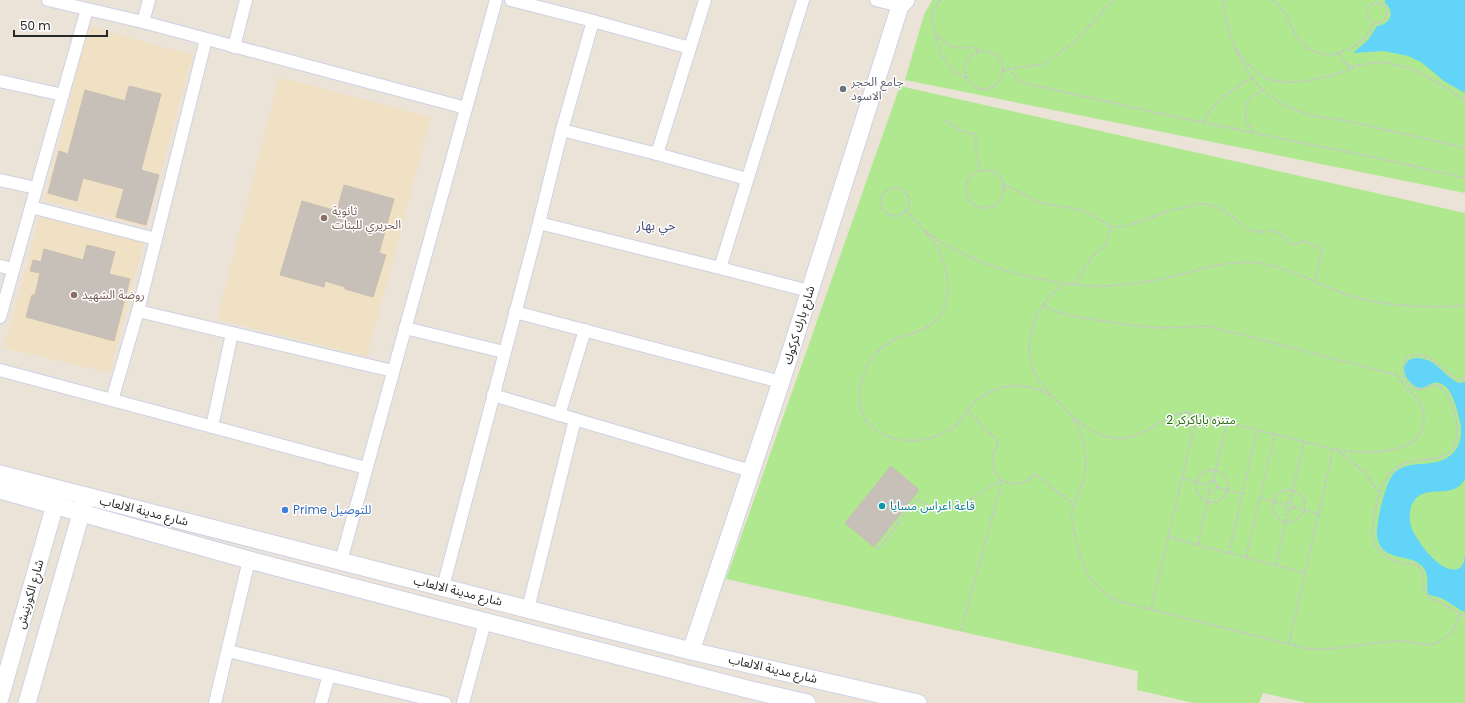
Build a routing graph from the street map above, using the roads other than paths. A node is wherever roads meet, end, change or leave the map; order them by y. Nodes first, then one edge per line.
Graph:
1 (48, 0) edge
2 (150, 0) edge
3 (246, 0) edge
4 (496, 0) edge
5 (511, 0) edge
6 (705, 0) edge
7 (804, 0) edge
8 (876, 0) edge
9 (61, 2) edge
10 (903, 3) edge
11 (87, 9) junction
12 (592, 20) junction
13 (143, 22) junction
14 (206, 39) junction
15 (234, 47) junction
16 (690, 48) junction
17 (0, 81) edge
18 (63, 95) junction
19 (466, 108) junction
20 (562, 130) junction
21 (658, 154) junction
22 (748, 179) junction
23 (0, 180) edge
24 (36, 188) junction
25 (31, 207) junction
26 (539, 223) junction
27 (156, 239) junction
28 (0, 266) edge
29 (720, 268) junction
30 (14, 269) junction
31 (809, 291) junction
32 (138, 311) junction
33 (515, 312) junction
34 (0, 317) edge
35 (405, 328) junction
36 (585, 330) junction
37 (232, 333) junction
38 (504, 352) junction
39 (0, 370) edge
40 (393, 371) junction
41 (781, 382) junction
42 (493, 395) junction
43 (112, 400) junction
44 (559, 415) junction
45 (575, 419) junction
46 (212, 427) junction
47 (366, 468) junction
48 (751, 471) junction
49 (0, 474) edge
50 (0, 490) edge
51 (57, 497) junction
52 (86, 497) junction
53 (81, 513) junction
54 (249, 560) junction
55 (341, 561) junction
56 (443, 587) junction
57 (528, 609) junction
58 (485, 622) junction
59 (601, 628) junction
60 (596, 650) junction
61 (228, 651) junction
62 (691, 651) junction
63 (329, 675) junction
64 (0, 698) edge
65 (416, 700) edge
66 (27, 703) edge
67 (215, 703) edge
68 (322, 703) edge
69 (445, 703) edge
70 (463, 703) edge
71 (808, 703) edge
72 (918, 703) edge

1 - 9 street
2 - 13 street
3 - 15 street
4 - 19 street
5 - 12 street
6 - 16 street
7 - 22 street
8 - 10 street
9 - 11 street
10 - 31 main road, شارع بارك كركوك
11 - 13 street
11 - 18 street
12 - 16 street
12 - 20 street
13 - 14 street
14 - 15 street
14 - 27 street
15 - 19 street
16 - 21 street
17 - 18 street
18 - 24 street
19 - 35 street
20 - 21 street
20 - 26 street
21 - 22 street
22 - 29 street
23 - 24 street
24 - 25 street
25 - 27 street
25 - 30 street
26 - 29 street
26 - 33 street
27 - 32 street
28 - 30 street
29 - 31 street
30 - 34 street
31 - 41 main road, شارع بارك كركوك
32 - 37 street
32 - 43 street
33 - 36 street
33 - 38 street
35 - 38 street
35 - 40 street
36 - 41 street
36 - 44 street
37 - 40 street
37 - 46 street
38 - 42 street
39 - 43 street
40 - 47 street
41 - 48 main road, شارع بارك كركوك
42 - 44 street
42 - 56 street
43 - 46 street
44 - 45 street
45 - 48 street
45 - 57 street
46 - 47 street
47 - 55 street
48 - 62 main road, شارع بارك كركوك
49 - 51 main road, شارع مدينة الالعاب
50 - 51 main road, شارع مدينة الالعاب
51 - 52 main road, شارع مدينة الالعاب
51 - 53 main road, شارع مدينة الالعاب
51 - 64 main road, شارع الكورنيش
52 - 53 main road
52 - 55 main road, شارع مدينة الالعاب
53 - 54 main road, شارع مدينة الالعاب
53 - 66 main road
54 - 58 main road, شارع مدينة الالعاب
54 - 61 street
55 - 56 main road, شارع مدينة الالعاب
56 - 57 main road, شارع مدينة الالعاب
57 - 59 main road, شارع مدينة الالعاب
58 - 60 main road, شارع مدينة الالعاب
58 - 70 street
59 - 60 main road
59 - 62 main road, شارع مدينة الالعاب
60 - 71 main road, شارع مدينة الالعاب
61 - 63 street
61 - 67 street
62 - 72 main road, شارع مدينة الالعاب
63 - 65 street
63 - 68 street
65 - 69 street

